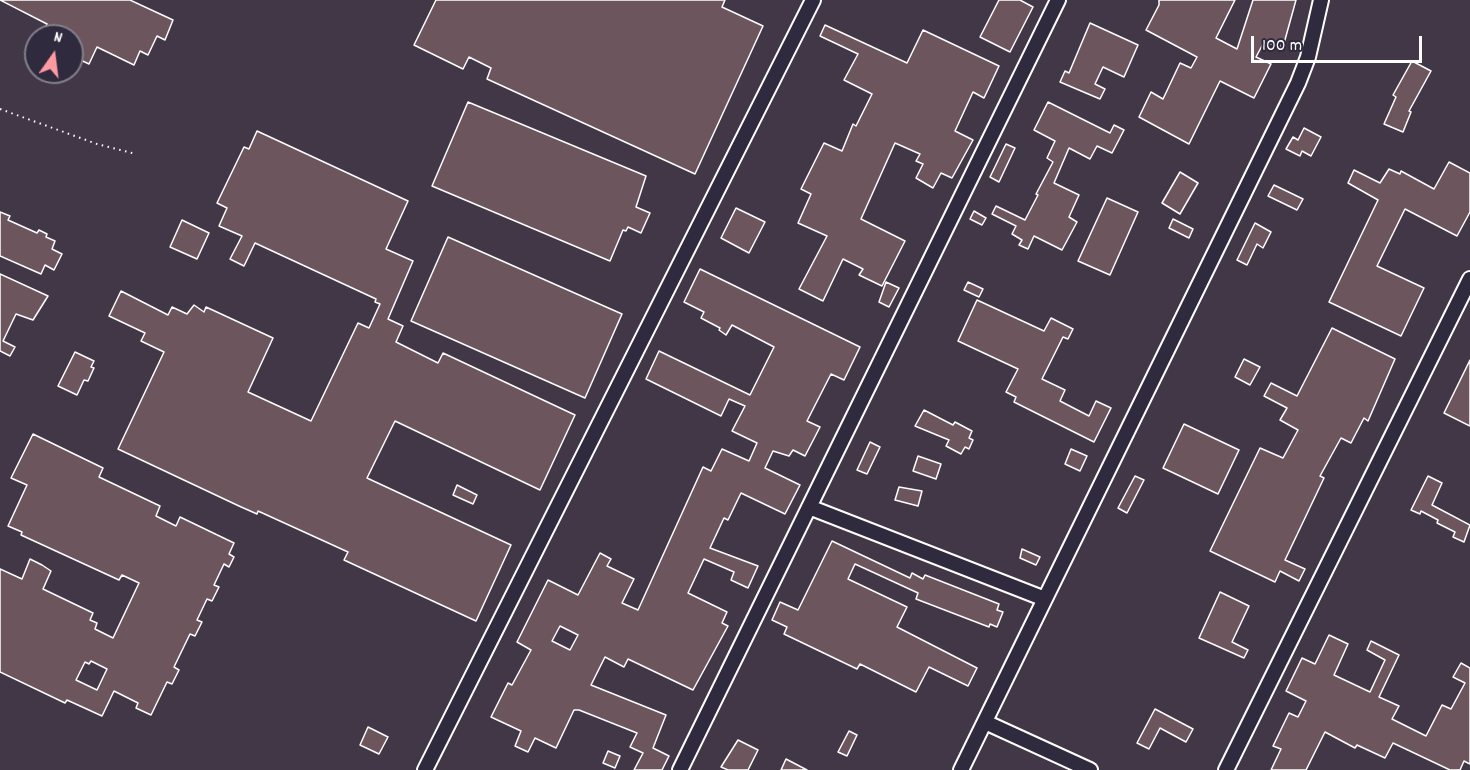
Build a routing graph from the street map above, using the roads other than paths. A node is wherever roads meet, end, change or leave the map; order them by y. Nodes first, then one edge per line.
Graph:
1 (813, 0) edge
2 (1058, 0) edge
3 (1321, 0) edge
4 (1470, 279) edge
5 (809, 507) junction
6 (1045, 599) junction
7 (985, 722) junction
8 (425, 770) edge
9 (680, 770) edge
10 (962, 770) edge
11 (1090, 770) edge
12 (1226, 770) edge

1 - 8 street
2 - 5 street
3 - 6 street
4 - 12 street
5 - 6 street
5 - 9 street
6 - 7 street
7 - 10 street
7 - 11 street

